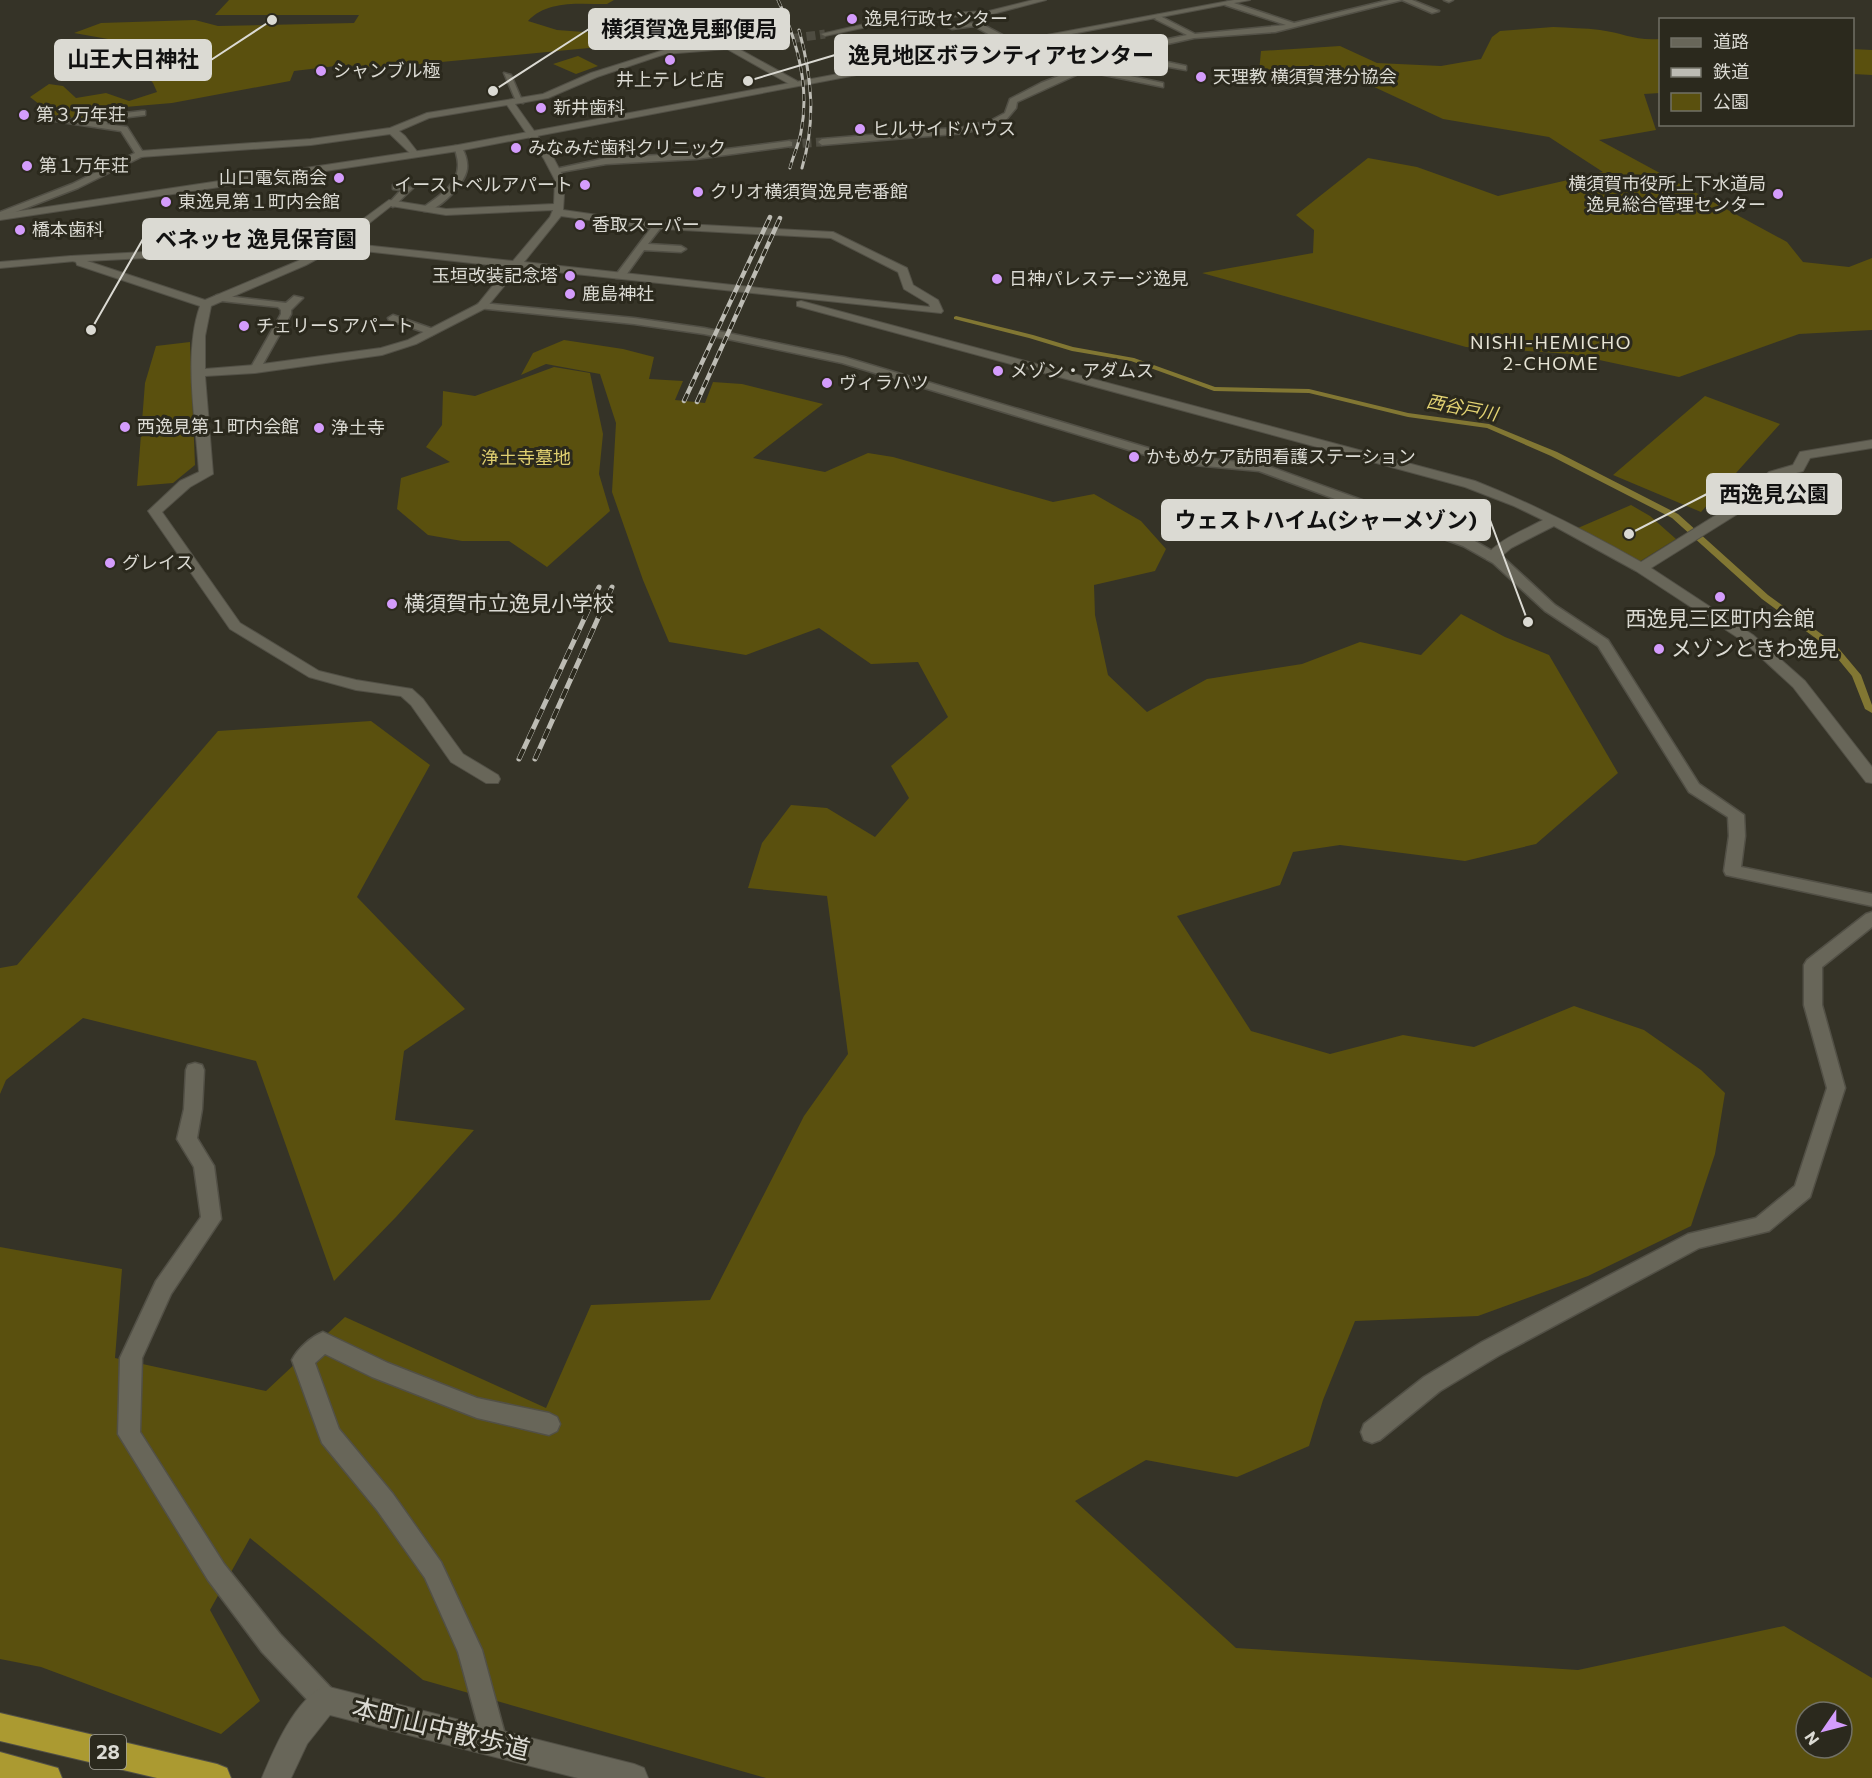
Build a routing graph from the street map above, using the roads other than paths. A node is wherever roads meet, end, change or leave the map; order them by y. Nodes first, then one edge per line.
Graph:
1 (1042, 0) edge
2 (1246, 0) edge
3 (1398, 0) edge
4 (1405, 0) edge
5 (1228, 3) junction
6 (1435, 11) dead end
7 (1354, 12) junction
8 (1158, 17) junction
9 (1369, 18) dead end
10 (1293, 25) junction
11 (952, 27) dead end
12 (825, 34) tunnel mouth
13 (1194, 36) junction
14 (1023, 41) junction
15 (1011, 43) junction
16 (753, 44) tunnel mouth
17 (726, 46) junction
18 (1130, 51) junction
19 (1052, 53) junction
20 (1028, 59) dead end
21 (1087, 68) junction
22 (1183, 68) dead end
23 (507, 75) dead end
24 (794, 83) junction
25 (1160, 85) dead end
26 (515, 102) junction
27 (142, 113) dead end
28 (48, 118) dead end
29 (98, 124) junction
30 (392, 131) junction
31 (530, 134) junction
32 (822, 142) tunnel mouth
33 (789, 144) tunnel mouth
34 (458, 148) junction
35 (140, 154) junction
36 (414, 154) junction
37 (555, 170) junction
38 (396, 187) dead end
39 (393, 204) junction
40 (427, 209) junction
41 (558, 210) junction
42 (0, 216) edge
43 (216, 225) dead end
44 (657, 225) junction
45 (335, 245) junction
46 (641, 247) junction
47 (681, 249) dead end
48 (214, 251) junction
49 (71, 260) junction
50 (0, 265) edge
51 (514, 265) junction
52 (620, 276) junction
53 (771, 294) junction
54 (298, 298) dead end
55 (212, 301) junction
56 (482, 306) junction
57 (286, 309) junction
58 (393, 318) dead end
59 (432, 332) junction
60 (255, 369) junction
61 (200, 373) junction
62 (1872, 444) edge
63 (1554, 520) junction
64 (1492, 557) junction
65 (1641, 568) junction
66 (492, 778) dead end
67 (1872, 778) edge
68 (1872, 900) edge
69 (1872, 918) edge
70 (195, 1070) dead end
71 (549, 1424) dead end
72 (1372, 1432) dead end
73 (325, 1700) junction
74 (0, 1727) edge
75 (494, 1742) junction
76 (0, 1766) edge
77 (48, 1778) edge
78 (217, 1778) edge
79 (276, 1778) edge
80 (634, 1778) edge

1 - 12 street
2 - 5 street
3 - 7 lane
4 - 6 lane
5 - 8 street
5 - 10 lane
7 - 9 lane
7 - 10 lane
8 - 13 lane
8 - 14 street
10 - 13 lane
11 - 15 lane
13 - 18 lane
14 - 15 street
14 - 19 lane
15 - 24 street
16 - 17 street
17 - 24 street
17 - 26 street
18 - 21 lane
18 - 22 lane
19 - 20 lane
19 - 21 lane
21 - 25 lane
21 - 32 lane
23 - 26 lane
24 - 31 street
26 - 30 street
26 - 31 street
27 - 29 lane
28 - 29 lane
29 - 35 lane
30 - 35 street
30 - 36 street
31 - 34 street
31 - 37 street
33 - 37 lane
34 - 36 street
34 - 40 lane
35 - 42 lane
36 - 42 street
37 - 41 street
38 - 39 lane
39 - 40 street
39 - 45 street
40 - 41 street
41 - 44 street
41 - 51 street
43 - 48 lane
44 - 46 lane
44 - 53 street
45 - 48 street
45 - 51 street
45 - 55 street
46 - 47 lane
46 - 52 lane
48 - 49 street
49 - 50 street
49 - 55 street
51 - 52 street
51 - 56 street
52 - 53 street
53 - 63 street
54 - 57 lane
55 - 57 lane
55 - 61 street
56 - 59 street
56 - 64 lane
57 - 60 lane
58 - 59 lane
59 - 60 street
60 - 61 street
61 - 66 street
62 - 65 street
63 - 64 street
63 - 65 street
64 - 68 lane
65 - 67 street
69 - 72 lane
70 - 73 lane
71 - 75 lane
73 - 75 street, 本町山中散歩道
73 - 79 street, 本町山中散歩道
74 - 78 highway, 28
75 - 80 street, 本町山中散歩道
76 - 77 highway

